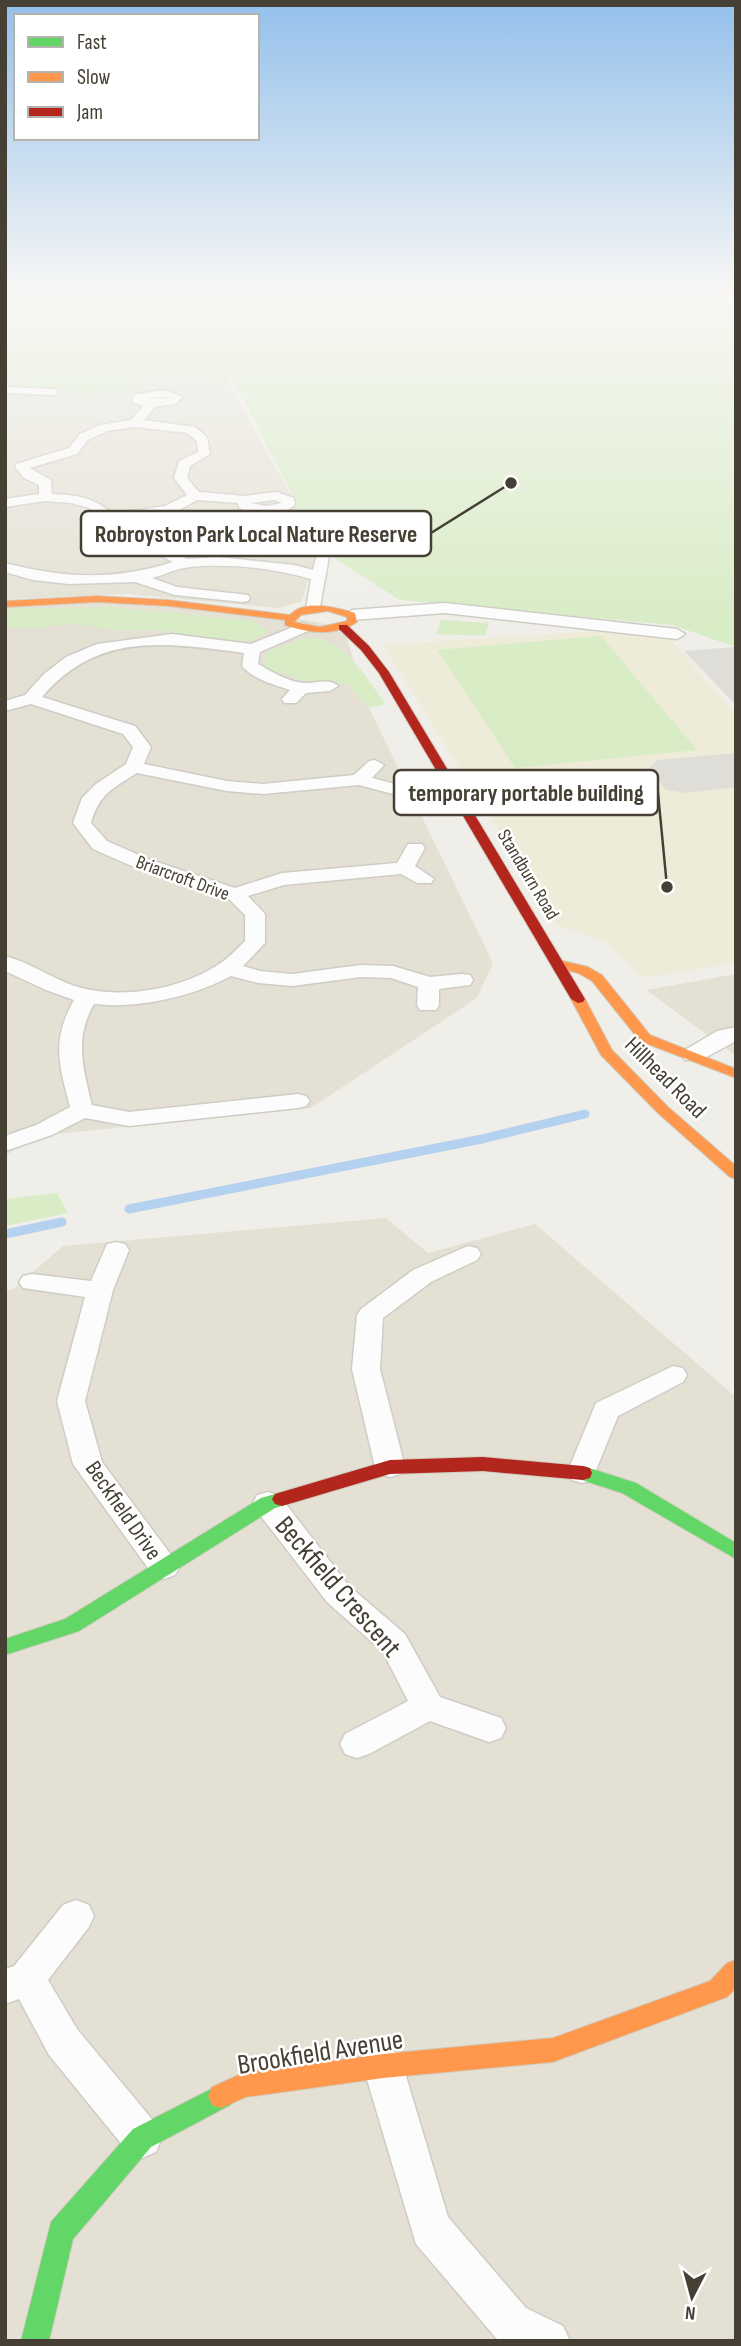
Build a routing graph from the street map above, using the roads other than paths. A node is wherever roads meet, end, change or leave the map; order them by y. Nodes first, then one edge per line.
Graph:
1 (150, 405) edge
2 (135, 423) junction
3 (195, 496) junction
4 (46, 497) junction
5 (245, 500) dead end
6 (5, 503) edge
7 (110, 519) junction
8 (322, 557) dead end
9 (185, 563) junction
10 (5, 566) edge
11 (21, 575) junction
12 (317, 576) junction
13 (136, 577) junction
14 (5, 581) edge
15 (243, 598) dead end
16 (5, 604) edge
17 (314, 609) junction
18 (348, 621) junction
19 (297, 623) junction
20 (677, 634) dead end
21 (253, 649) junction
22 (330, 686) dead end
23 (301, 688) junction
24 (31, 699) junction
25 (288, 701) dead end
26 (5, 706) edge
27 (375, 765) dead end
28 (134, 767) junction
29 (359, 780) junction
30 (393, 789) dead end
31 (415, 848) dead end
32 (404, 869) junction
33 (424, 880) dead end
34 (235, 894) junction
35 (5, 962) edge
36 (559, 964) junction
37 (228, 968) junction
38 (462, 980) dead end
39 (87, 996) junction
40 (736, 1034) edge
41 (693, 1055) junction
42 (736, 1074) edge
43 (299, 1101) dead end
44 (82, 1110) junction
45 (5, 1144) edge
46 (736, 1174) edge
47 (116, 1250) dead end
48 (468, 1254) dead end
49 (32, 1282) dead end
50 (100, 1290) junction
51 (673, 1376) dead end
52 (390, 1467) junction
53 (582, 1473) junction
54 (268, 1503) junction
55 (736, 1552) edge
56 (164, 1567) junction
57 (5, 1647) edge
58 (428, 1706) junction
59 (489, 1728) dead end
60 (358, 1744) dead end
61 (76, 1916) dead end
62 (16, 1982) edge
63 (730, 1988) edge
64 (383, 2066) junction
65 (142, 2138) junction
66 (35, 2341) edge
67 (548, 2341) edge

1 - 2 street
2 - 3 street
2 - 4 street
3 - 5 street
3 - 7 street
4 - 6 street
4 - 7 street
7 - 9 street
8 - 12 street
9 - 12 street
9 - 13 street
10 - 11 street
11 - 13 street
11 - 14 street
12 - 17 street
13 - 15 street
16 - 19 street
17 - 18 street
17 - 19 street
18 - 19 street
18 - 20 street
18 - 36 street, Standburn Road
19 - 21 street
21 - 23 street
21 - 24 street
22 - 23 street
23 - 25 street
24 - 26 street
24 - 28 street
27 - 29 street
28 - 29 street
28 - 34 street, Briarcroft Drive
29 - 30 street
31 - 32 street
32 - 33 street
32 - 34 street
34 - 37 street, Briarcroft Drive
35 - 39 street, Briarcroft Drive
36 - 41 street
36 - 46 street, Hillhead Road
37 - 38 street
37 - 39 street, Briarcroft Drive
39 - 44 street
40 - 41 street
41 - 42 street
43 - 44 street
44 - 45 street
47 - 50 street, Beckfield Drive
48 - 52 street
49 - 50 street
50 - 56 street, Beckfield Drive
51 - 53 street
52 - 53 street
52 - 54 street
53 - 55 street
54 - 56 street
54 - 58 street, Beckfield Crescent
56 - 57 street
58 - 59 street
58 - 60 street
61 - 62 street
62 - 65 street
63 - 64 street, Brookfield Avenue
64 - 65 street, Brookfield Avenue
64 - 67 street
65 - 66 street, Brookfield Avenue

